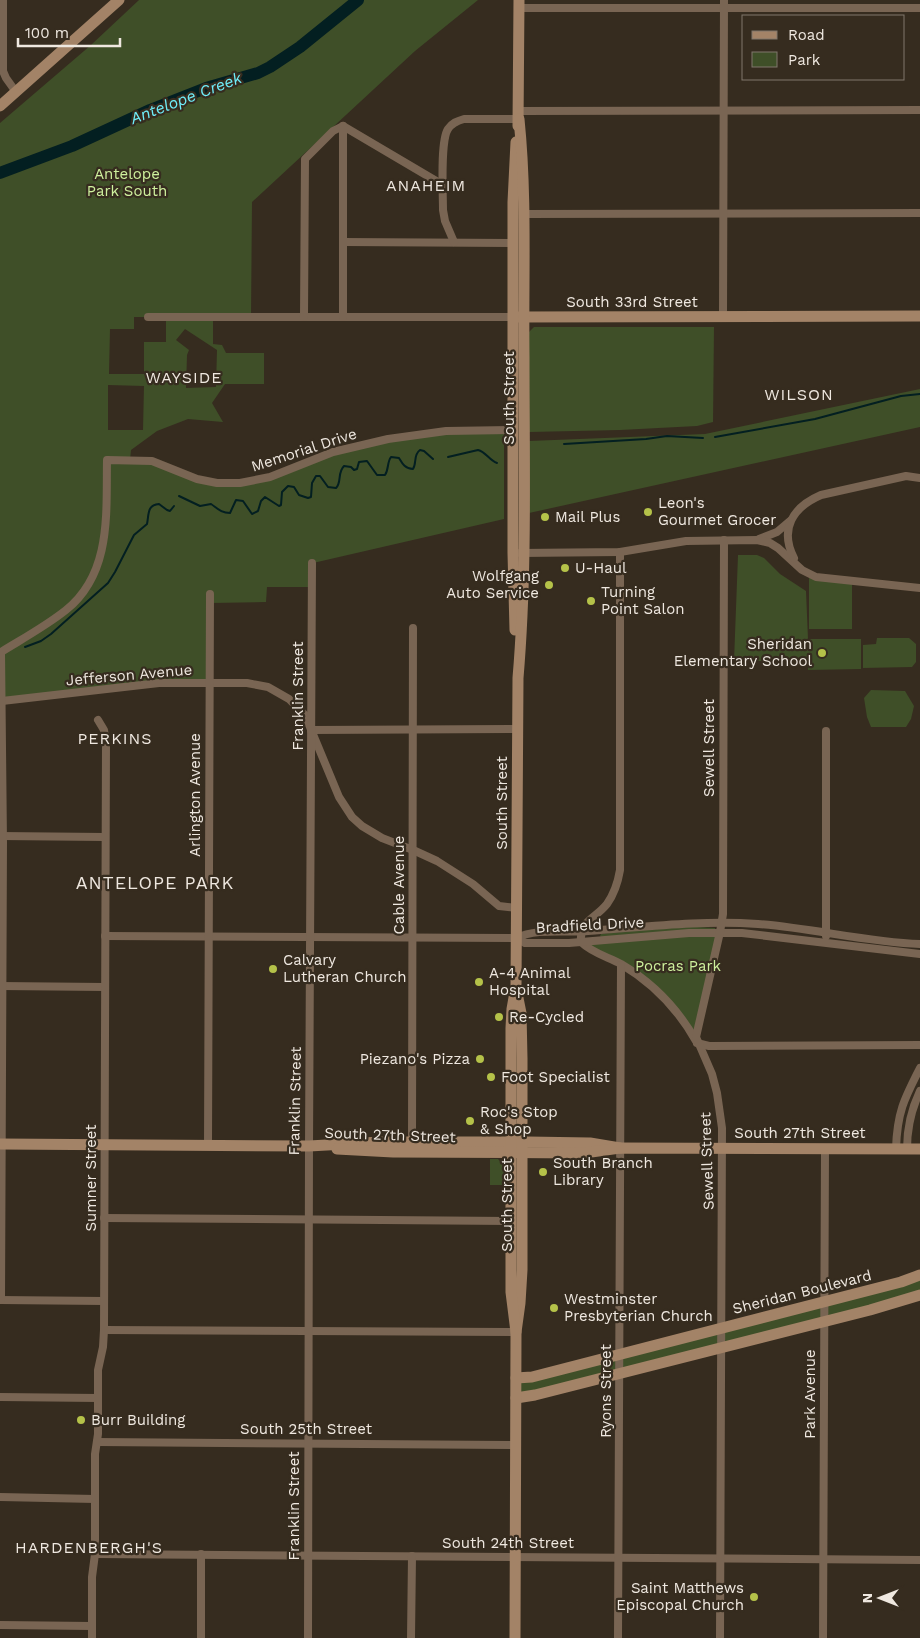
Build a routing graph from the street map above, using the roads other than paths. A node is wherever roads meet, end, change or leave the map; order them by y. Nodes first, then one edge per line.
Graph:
1 (3, 0) edge
2 (120, 0) edge
3 (519, 4) edge
4 (724, 4) edge
5 (920, 8) edge
6 (16, 92) junction
7 (0, 106) edge
8 (920, 110) edge
9 (724, 111) junction
10 (518, 115) junction
11 (343, 126) junction
12 (443, 185) junction
13 (920, 213) edge
14 (524, 214) junction
15 (724, 214) junction
16 (343, 242) junction
17 (454, 242) junction
18 (513, 242) junction
19 (920, 316) edge
20 (148, 317) dead end
21 (304, 317) junction
22 (343, 317) junction
23 (518, 317) junction
24 (723, 317) junction
25 (512, 430) junction
26 (920, 478) edge
27 (791, 520) junction
28 (724, 540) junction
29 (757, 540) junction
30 (620, 552) junction
31 (518, 553) junction
32 (312, 564) dead end
33 (797, 564) junction
34 (920, 588) edge
35 (210, 594) dead end
36 (413, 628) dead end
37 (1, 652) edge
38 (209, 683) junction
39 (2, 702) junction
40 (98, 720) dead end
41 (518, 728) junction
42 (413, 729) junction
43 (311, 730) junction
44 (826, 731) dead end
45 (2, 836) edge
46 (106, 837) junction
47 (413, 850) junction
48 (517, 908) junction
49 (722, 922) junction
50 (580, 932) junction
51 (720, 932) junction
52 (826, 932) junction
53 (105, 936) junction
54 (209, 936) junction
55 (310, 936) junction
56 (413, 937) junction
57 (517, 938) junction
58 (580, 942) junction
59 (826, 944) junction
60 (920, 944) edge
61 (920, 954) edge
62 (622, 965) junction
63 (1, 986) edge
64 (105, 987) junction
65 (697, 1043) junction
66 (920, 1045) edge
67 (920, 1068) edge
68 (920, 1091) edge
69 (412, 1142) junction
70 (1, 1144) edge
71 (104, 1145) junction
72 (208, 1146) junction
73 (309, 1146) junction
74 (517, 1148) junction
75 (620, 1148) junction
76 (723, 1148) junction
77 (825, 1149) junction
78 (902, 1149) junction
79 (920, 1149) edge
80 (104, 1218) junction
81 (308, 1219) junction
82 (510, 1221) junction
83 (920, 1275) edge
84 (920, 1295) edge
85 (0, 1300) edge
86 (104, 1301) junction
87 (825, 1302) junction
88 (825, 1321) junction
89 (722, 1328) junction
90 (104, 1330) junction
91 (308, 1331) junction
92 (516, 1332) junction
93 (722, 1348) junction
94 (620, 1354) junction
95 (619, 1374) junction
96 (516, 1378) junction
97 (0, 1397) edge
98 (98, 1398) junction
99 (516, 1398) junction
100 (97, 1442) junction
101 (308, 1443) junction
102 (516, 1445) junction
103 (0, 1498) edge
104 (95, 1498) junction
105 (95, 1554) junction
106 (202, 1554) junction
107 (308, 1555) junction
108 (412, 1556) junction
109 (515, 1556) junction
110 (618, 1558) junction
111 (721, 1558) junction
112 (824, 1559) junction
113 (920, 1560) edge
114 (0, 1624) edge
115 (92, 1626) junction
116 (92, 1638) edge
117 (201, 1638) edge
118 (308, 1638) edge
119 (412, 1638) edge
120 (515, 1638) edge
121 (618, 1638) edge
122 (720, 1638) edge
123 (823, 1638) edge

1 - 6 street
2 - 6 main road
3 - 4 street
3 - 10 main road, South Street
4 - 5 street
4 - 9 street
6 - 7 main road
8 - 9 street
9 - 10 street
9 - 15 street
10 - 12 street
10 - 14 main road, South Street
10 - 18 main road, South Street
11 - 12 street
11 - 16 street
11 - 21 street
12 - 17 street
13 - 15 street
14 - 15 street
14 - 23 main road, South Street
15 - 24 street
16 - 17 street
16 - 22 street
17 - 18 street
18 - 23 main road, South Street
19 - 24 main road, South 33rd Street
20 - 21 street, South 33rd Street
21 - 22 street, South 33rd Street
22 - 23 street, South 33rd Street
23 - 24 main road, South 33rd Street
23 - 25 main road, South Street
23 - 31 main road, South Street
25 - 31 main road, South Street
25 - 37 street, Memorial Drive
26 - 27 street
27 - 29 street
27 - 33 street
28 - 29 street
28 - 30 street
28 - 49 street, Sewell Street
29 - 33 street
30 - 31 street
30 - 50 street
31 - 41 main road, South Street
32 - 43 street, Franklin Street
33 - 34 street
35 - 38 street, Arlington Avenue
36 - 42 street, Cable Avenue
37 - 39 street
38 - 39 street, Jefferson Avenue
38 - 43 street, Jefferson Avenue
38 - 54 street, Arlington Avenue
39 - 45 street
40 - 46 street, Sumner Street
41 - 42 street
41 - 48 main road, South Street
42 - 43 street
42 - 47 street, Cable Avenue
43 - 47 street, Jefferson Avenue
43 - 55 street, Franklin Street
44 - 52 street
45 - 46 street
45 - 63 street
46 - 53 street, Sumner Street
47 - 48 street, Jefferson Avenue
47 - 56 street, Cable Avenue
48 - 57 main road, South Street
49 - 50 street, Bradfield Drive
49 - 51 street, Sewell Street
49 - 52 street, Bradfield Drive
50 - 57 street, Bradfield Drive
50 - 58 street
51 - 58 street, Bradfield Drive
51 - 59 street, Bradfield Drive
51 - 65 street, Sewell Street
52 - 59 street
52 - 60 street, Bradfield Drive
53 - 54 street
53 - 64 street, Sumner Street
54 - 55 street
54 - 72 street, Arlington Avenue
55 - 56 street
55 - 73 street, Franklin Street
56 - 57 street
56 - 69 street, Cable Avenue
57 - 58 street, Bradfield Drive
57 - 74 main road, South Street
58 - 62 street
59 - 61 street, Bradfield Drive
62 - 65 street
62 - 75 street, Ryons Street
63 - 64 street
63 - 70 street
64 - 71 street, Sumner Street
65 - 66 street
65 - 76 street, Sewell Street
67 - 78 street
68 - 78 street
69 - 73 main road, South 27th Street
69 - 74 main road, South 27th Street
70 - 71 main road, South 27th Street
70 - 85 street
71 - 72 main road, South 27th Street
71 - 80 street, Sumner Street
72 - 73 main road, South 27th Street
73 - 74 main road, South 27th Street
73 - 81 street, Franklin Street
74 - 75 main road, South 27th Street
74 - 82 main road, South Street
74 - 92 main road, South Street
75 - 76 main road, South 27th Street
75 - 94 street, Ryons Street
76 - 77 main road, South 27th Street
76 - 89 street, Sewell Street
77 - 78 main road, South 27th Street
77 - 87 street, Park Avenue
78 - 79 main road, South 27th Street
80 - 81 street
80 - 86 street, Sumner Street
81 - 82 street
81 - 91 street, Franklin Street
82 - 92 main road, South Street
83 - 87 main road, Sheridan Boulevard
84 - 88 main road
85 - 86 street
86 - 90 street, Sumner Street
87 - 88 street, Park Avenue
87 - 89 main road, Sheridan Boulevard
88 - 93 main road
88 - 112 street, Park Avenue
89 - 93 street, Sewell Street
89 - 94 main road, Sheridan Boulevard
90 - 91 street
90 - 98 street, Sumner Street
91 - 92 street
91 - 101 street, Franklin Street
92 - 96 main road, South Street
93 - 95 main road
93 - 111 street, Sewell Street
94 - 95 street, Ryons Street
94 - 96 main road, Sheridan Boulevard
95 - 99 main road
95 - 110 street, Ryons Street
96 - 99 main road, South Street
97 - 98 street
98 - 100 street, Sumner Street
99 - 102 main road, South Street
100 - 101 street, South 25th Street
100 - 104 street, Sumner Street
101 - 102 street, South 25th Street
101 - 107 street, Franklin Street
102 - 109 main road, South Street
103 - 104 street
104 - 105 street, Sumner Street
105 - 106 street, South 24th Street
105 - 115 street, Sumner Street
106 - 107 street, South 24th Street
106 - 117 street
107 - 108 street, South 24th Street
107 - 118 street, Franklin Street
108 - 109 street, South 24th Street
108 - 119 street
109 - 110 street, South 24th Street
109 - 120 main road, South Street
110 - 111 street, South 24th Street
110 - 121 street, Ryons Street
111 - 112 street, South 24th Street
111 - 122 street, Sewell Street
112 - 113 street, South 24th Street
112 - 123 street, Park Avenue
114 - 115 street
115 - 116 street, Sumner Street

